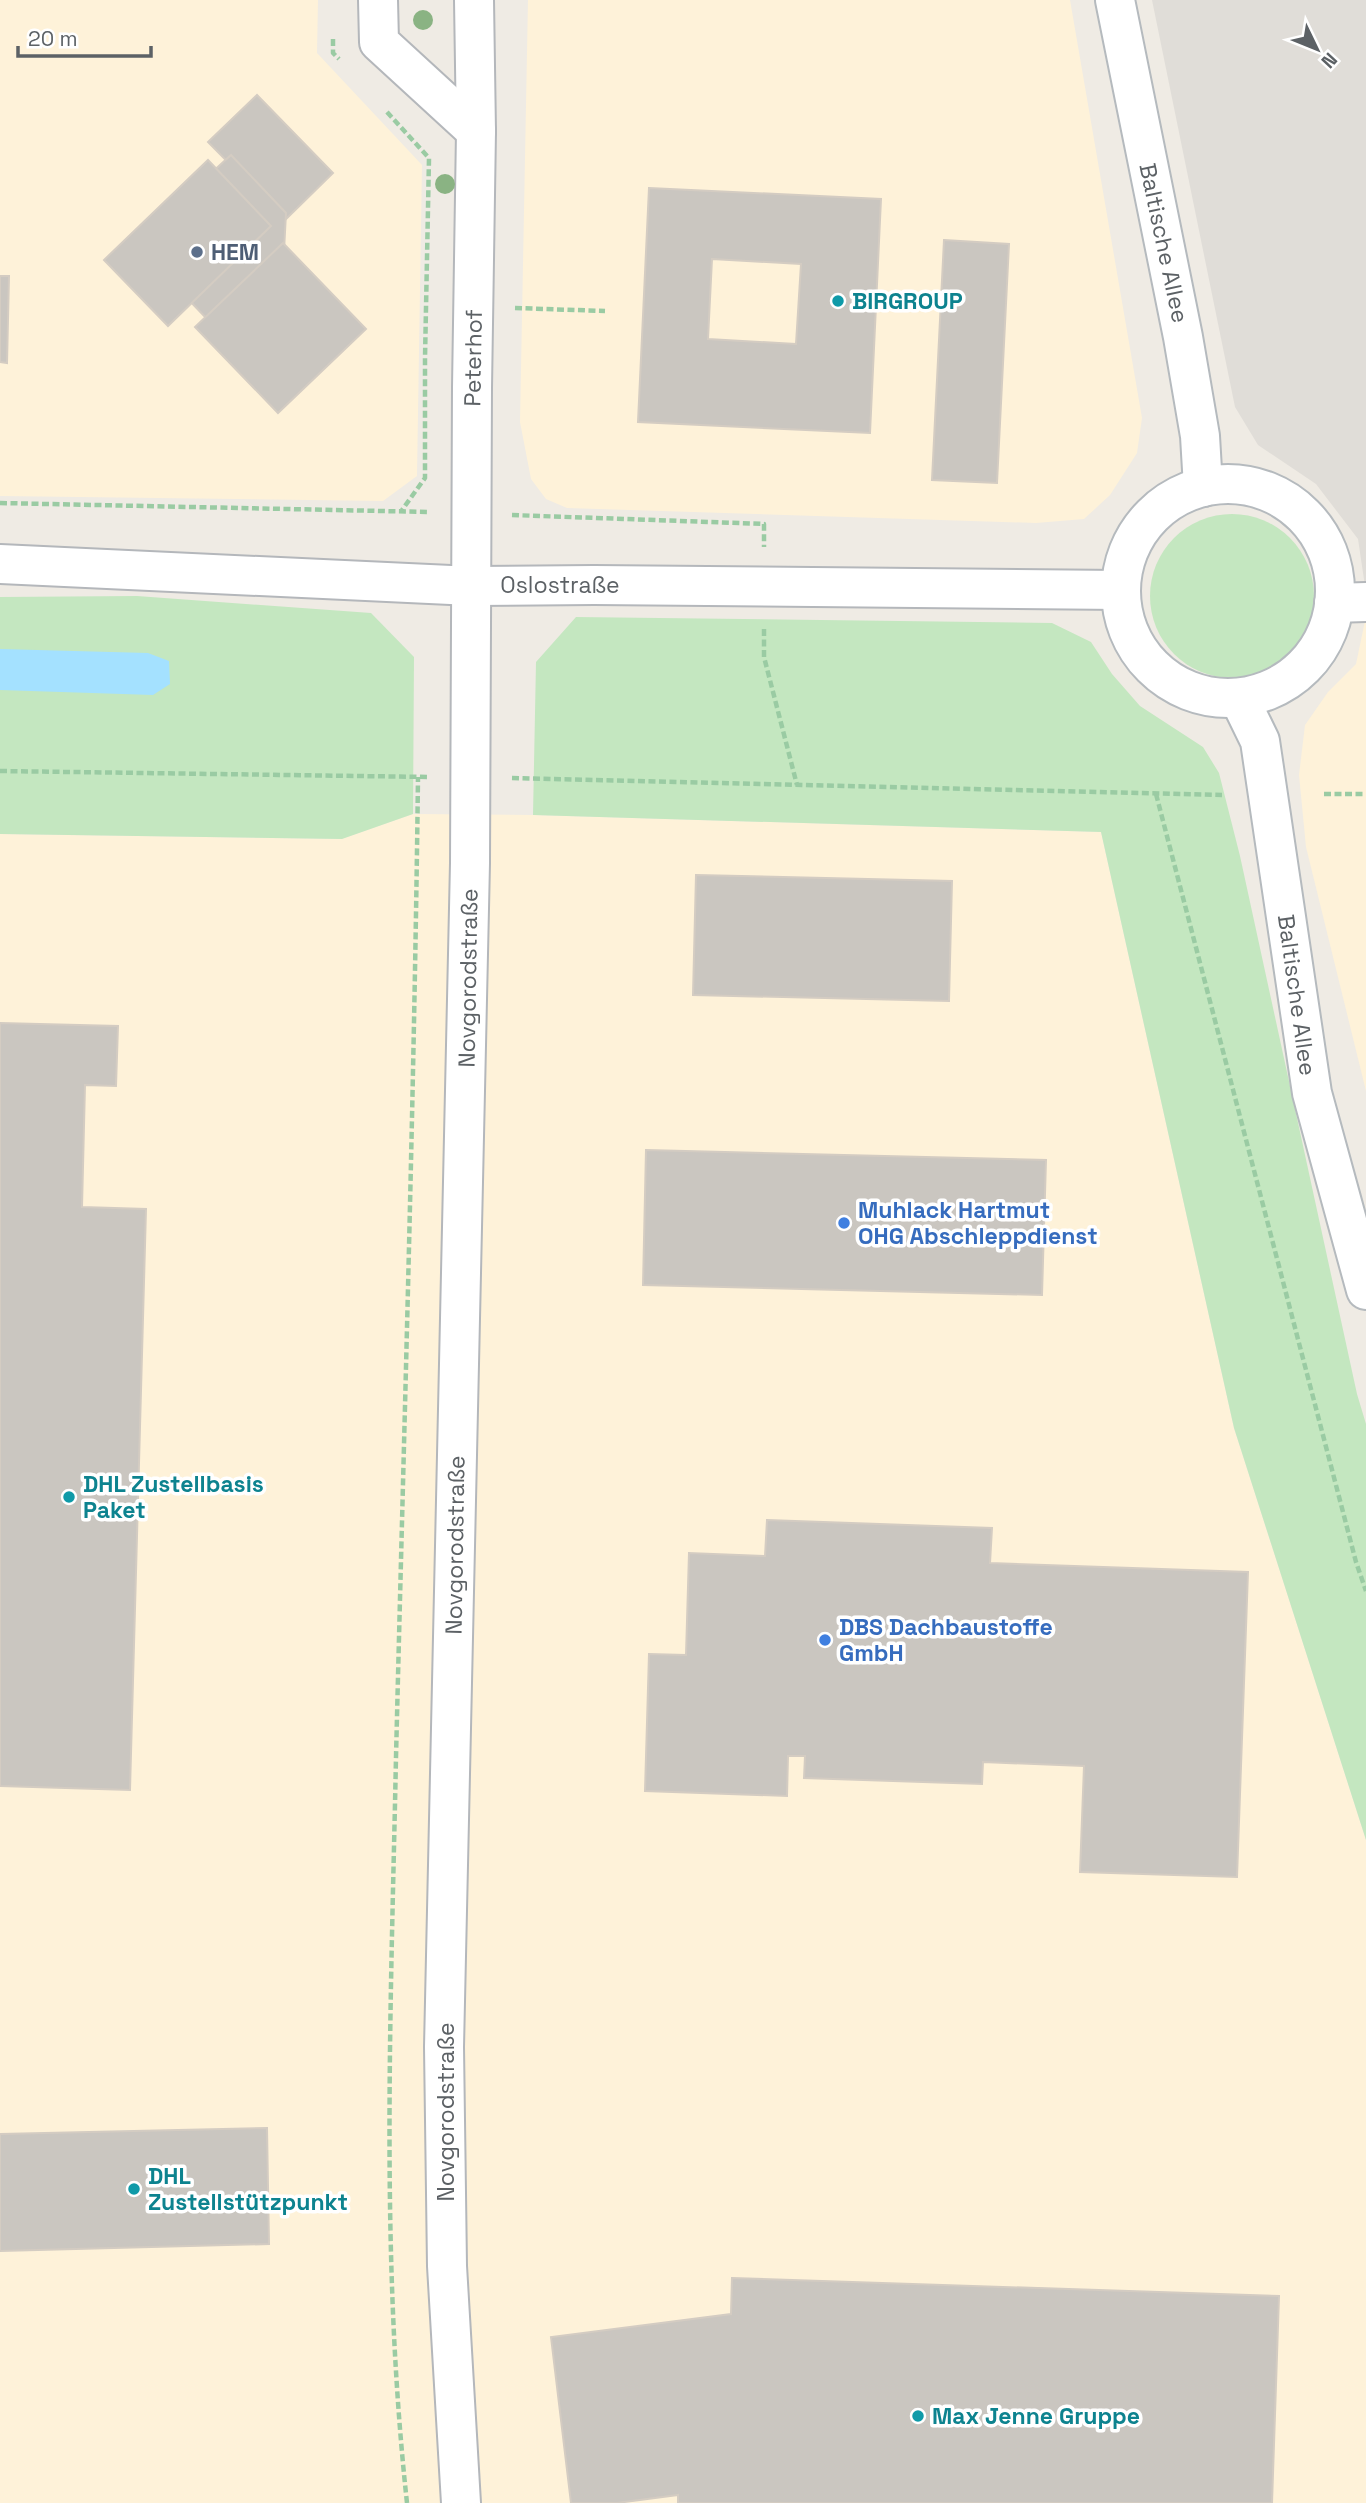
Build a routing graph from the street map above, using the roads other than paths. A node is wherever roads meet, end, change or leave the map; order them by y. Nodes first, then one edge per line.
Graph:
1 (378, 0) edge
2 (474, 0) edge
3 (1115, 0) edge
4 (476, 131) junction
5 (1203, 487) junction
6 (0, 564) edge
7 (472, 586) junction
8 (1121, 590) junction
9 (1350, 602) edge
10 (1240, 698) junction
11 (1366, 1290) edge
12 (461, 2503) edge

1 - 4 street
2 - 4 street, Peterhof
3 - 5 street, Baltische Allee
4 - 7 street, Peterhof
5 - 8 street
5 - 9 street
6 - 7 street, Oslostraße
7 - 8 street, Oslostraße
7 - 12 street, Novgorodstraße
8 - 10 street
9 - 10 street
10 - 11 street, Baltische Allee

